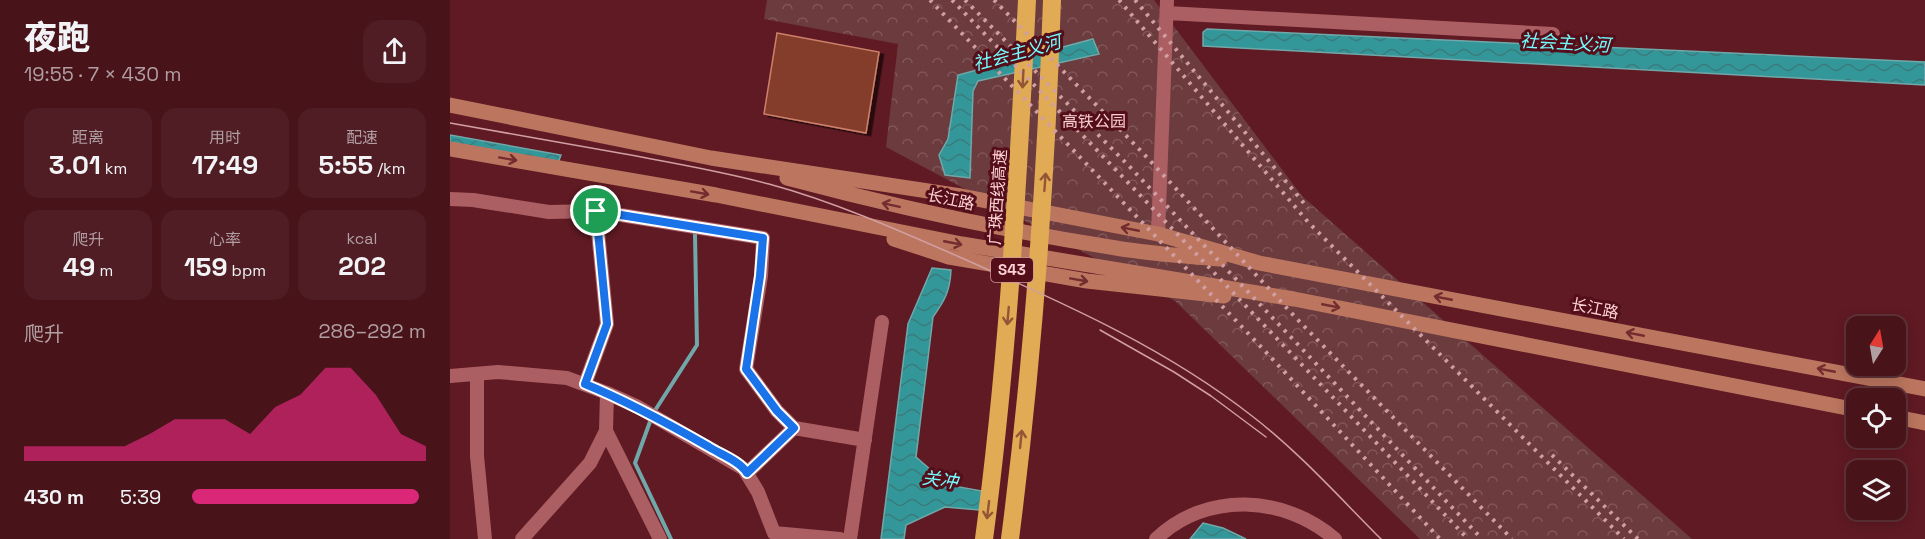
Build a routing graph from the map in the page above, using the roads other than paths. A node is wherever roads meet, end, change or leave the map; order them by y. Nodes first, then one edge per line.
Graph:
1 (1027, 0) edge
2 (1052, 0) edge
3 (1167, 7) edge
4 (1553, 34) dead end
5 (450, 105) edge
6 (450, 149) edge
7 (711, 158) junction
8 (450, 199) edge
9 (596, 211) junction
10 (1158, 234) junction
11 (1259, 263) junction
12 (882, 322) dead end
13 (477, 374) junction
14 (450, 376) edge
15 (585, 384) junction
16 (1925, 389) edge
17 (607, 393) junction
18 (1846, 408) edge
19 (1906, 419) edge
20 (1925, 423) edge
21 (794, 428) junction
22 (606, 431) junction
23 (865, 440) junction
24 (747, 473) junction
25 (485, 539) edge
26 (522, 539) edge
27 (660, 539) edge
28 (840, 539) edge
29 (850, 539) edge
30 (984, 539) edge
31 (1010, 539) edge
32 (1156, 539) edge
33 (1335, 539) edge

1 -> 30 highway, 广珠西线高速 / S43
31 -> 2 highway, S43
3 - 4 street
3 - 10 street
5 - 7 main road, 长江路
6 -> 18 main road
10 -> 7 main road, 长江路
11 -> 7 main road, 长江路
8 - 9 street
9 - 15 street
9 - 21 street
10 - 11 main road, 长江路
16 -> 11 main road, 长江路
12 - 23 street
13 - 14 street
13 - 15 street
13 - 25 street
15 - 17 street
17 - 22 street
17 - 24 street
19 - 20 main road
21 - 23 street
21 - 24 street
22 - 26 street
22 - 27 street
23 - 29 street
24 - 28 street
32 - 33 street

